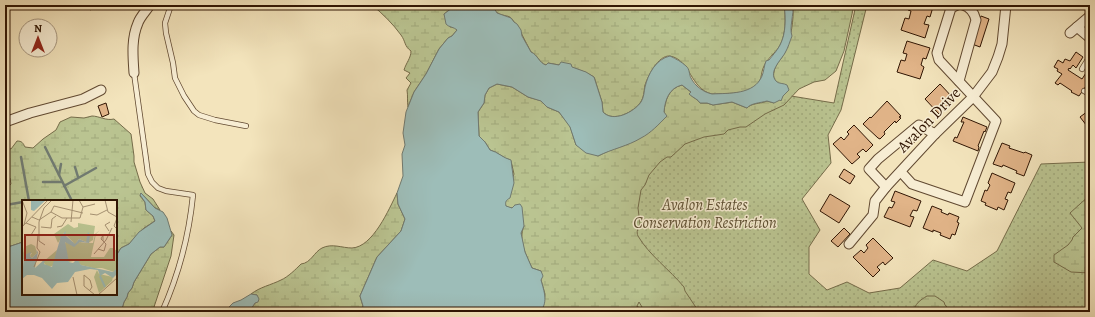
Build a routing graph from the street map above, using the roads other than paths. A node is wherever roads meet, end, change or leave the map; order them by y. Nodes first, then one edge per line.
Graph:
1 (150, 5) edge
2 (170, 5) edge
3 (957, 5) edge
4 (963, 5) edge
5 (1006, 5) edge
6 (1090, 16) edge
7 (1090, 38) edge
8 (1090, 56) edge
9 (1082, 69) dead end
10 (134, 73) joint
11 (959, 81) junction
12 (101, 90) dead end
13 (1084, 91) dead end
14 (1090, 94) edge
15 (973, 97) junction
16 (5, 122) edge
17 (246, 126) dead end
18 (935, 134) junction
19 (901, 172) junction
20 (886, 187) junction
21 (849, 244) dead end
22 (162, 312) edge

1 - 10 street
2 - 17 lane
3 - 11 street
4 - 11 street
5 - 15 street, Avalon Drive
6 - 7 street
8 - 9 lane
10 - 22 lane
11 - 15 street
12 - 16 street
13 - 14 lane
15 - 18 street, Avalon Drive
15 - 19 street
18 - 19 street, Avalon Drive
18 - 20 street
19 - 20 street, Avalon Drive
20 - 21 street, Avalon Drive

